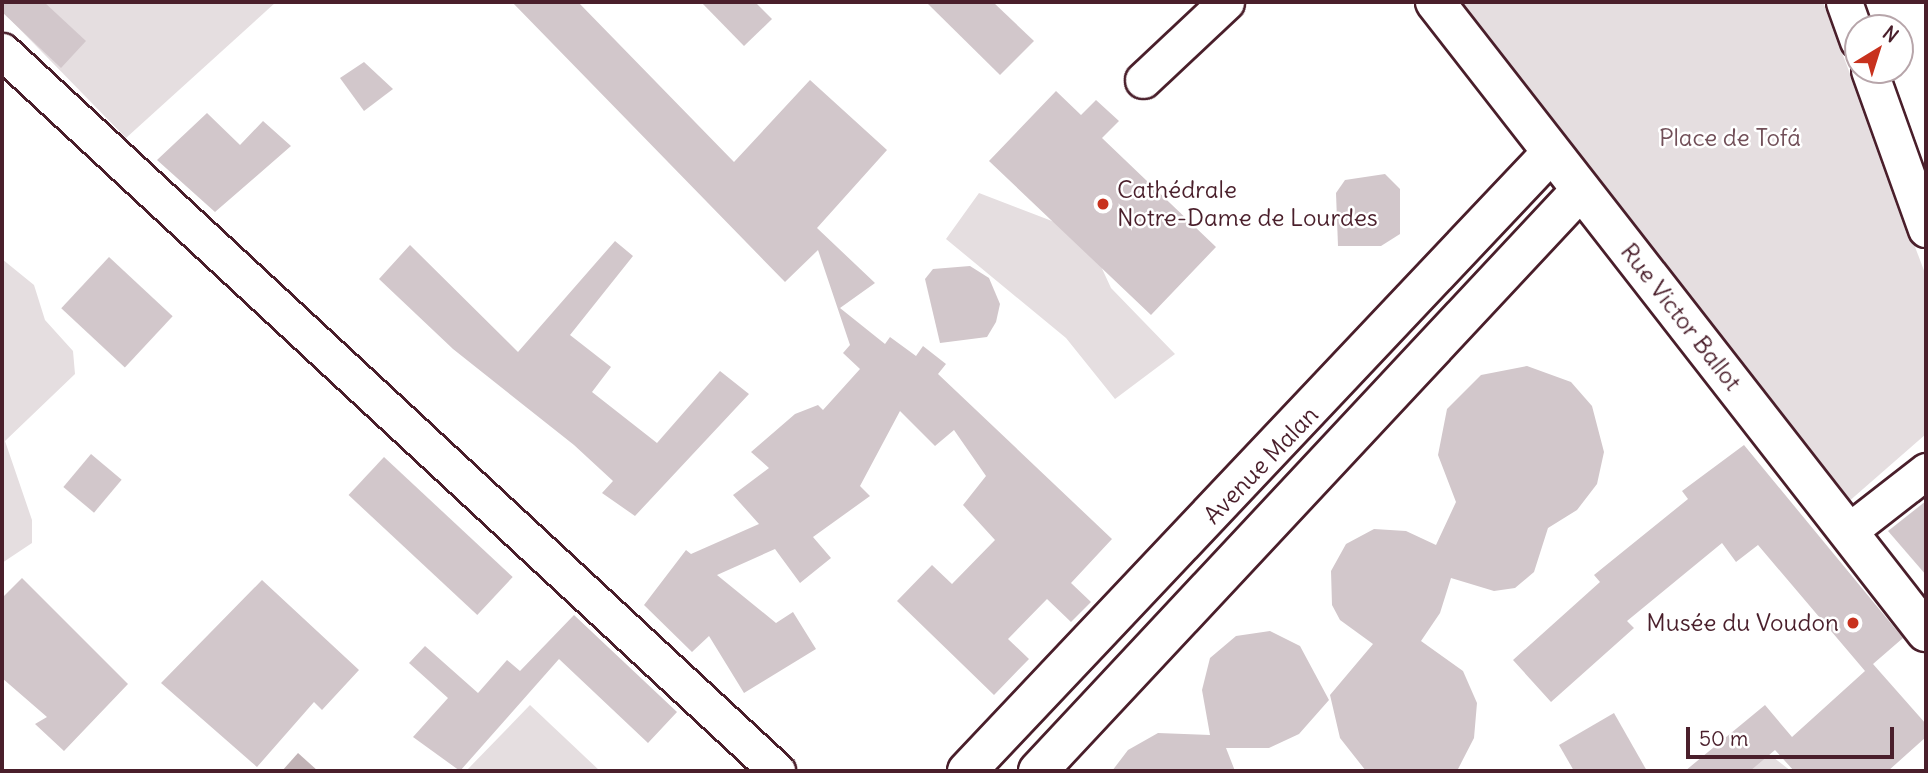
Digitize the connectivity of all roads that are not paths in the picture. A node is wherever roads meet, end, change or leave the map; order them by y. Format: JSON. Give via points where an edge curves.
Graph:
{"nodes":[{"id":1,"x":1226,"y":2,"type":"edge"},
{"id":2,"x":1435,"y":2,"type":"edge"},
{"id":3,"x":2,"y":51,"type":"edge"},
{"id":4,"x":1143,"y":80,"type":"dead end"},
{"id":5,"x":1873,"y":84,"type":"edge"},
{"id":6,"x":1550,"y":154,"type":"junction"},
{"id":7,"x":1581,"y":190,"type":"junction"},
{"id":8,"x":1926,"y":229,"type":"edge"},
{"id":9,"x":1926,"y":471,"type":"edge"},
{"id":10,"x":1849,"y":531,"type":"junction"},
{"id":11,"x":1173,"y":558,"type":"junction"},
{"id":12,"x":1206,"y":594,"type":"junction"},
{"id":13,"x":1926,"y":632,"type":"edge"},
{"id":14,"x":777,"y":771,"type":"edge"},
{"id":15,"x":967,"y":771,"type":"edge"},
{"id":16,"x":1038,"y":771,"type":"edge"}],
"edges":[{"from":1,"to":4,"type":"street"},
{"from":2,"to":6,"type":"main road","name":"Rue Victor Ballot"},
{"from":3,"to":14,"type":"street"},
{"from":5,"to":8,"type":"street"},
{"from":6,"to":7,"type":"main road","name":"Rue Victor Ballot"},
{"from":6,"to":11,"type":"main road","name":"Avenue Malan"},
{"from":7,"to":10,"type":"main road","name":"Rue Victor Ballot"},
{"from":7,"to":12,"type":"main road","name":"Avenue Malan"},
{"from":9,"to":10,"type":"street"},
{"from":10,"to":13,"type":"main road","name":"Rue Victor Ballot"},
{"from":11,"to":12,"type":"main road"},
{"from":11,"to":15,"type":"main road","name":"Avenue Malan"},
{"from":12,"to":16,"type":"main road","name":"Avenue Malan"}]}
